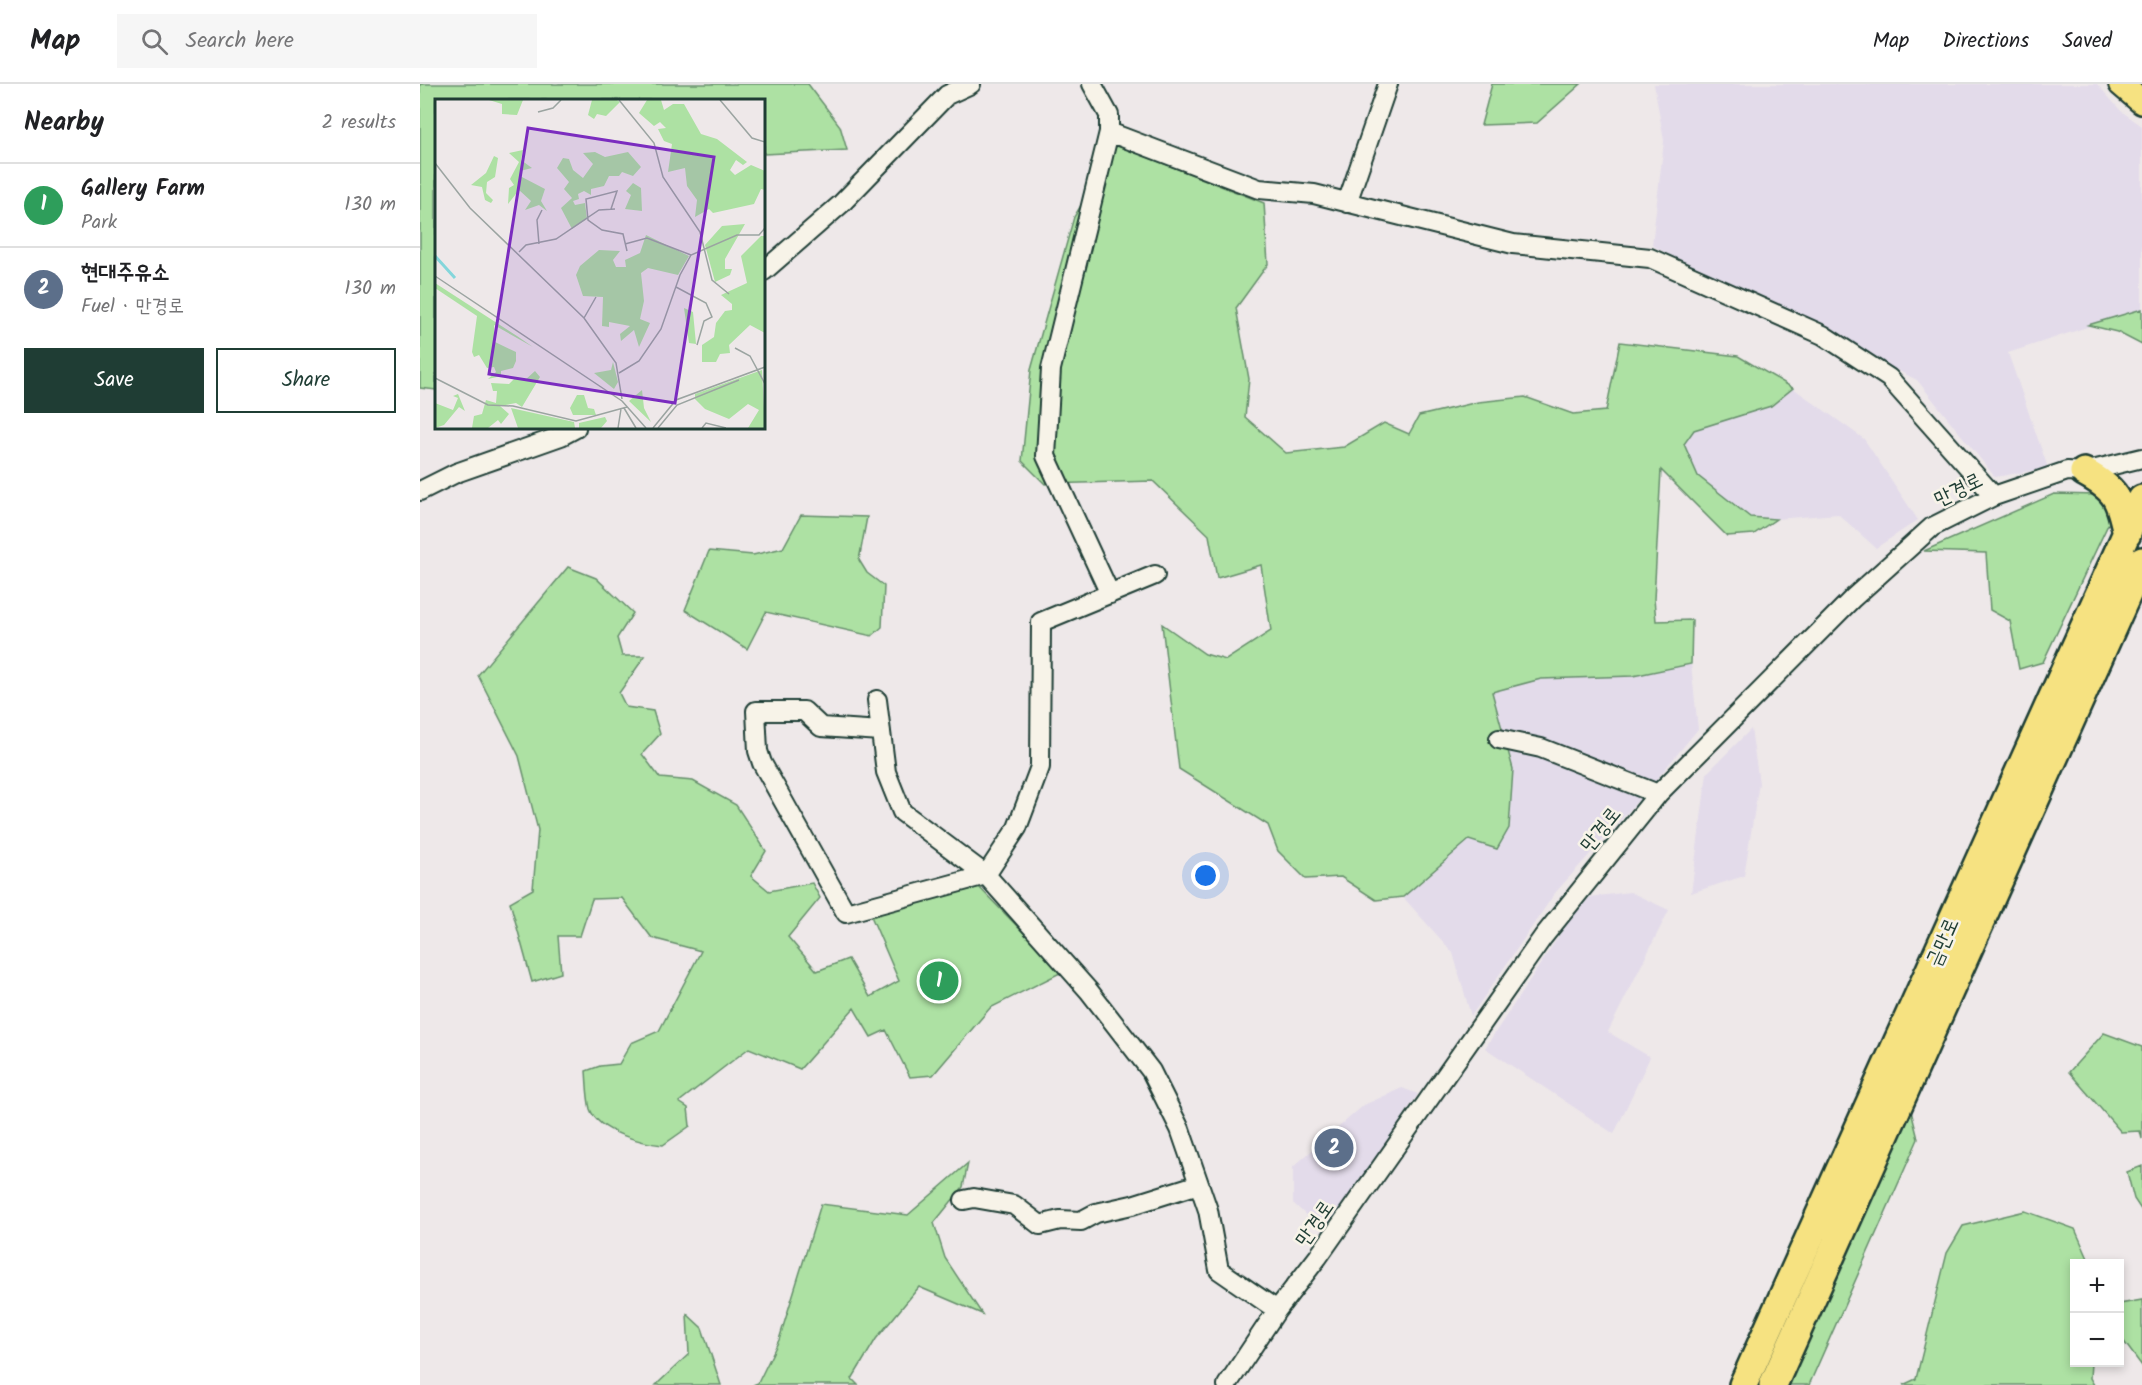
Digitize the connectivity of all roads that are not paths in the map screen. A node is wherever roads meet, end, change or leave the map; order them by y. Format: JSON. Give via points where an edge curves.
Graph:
{"nodes":[{"id":1,"x":971,"y":84,"type":"edge"},
{"id":2,"x":1092,"y":84,"type":"edge"},
{"id":3,"x":1388,"y":84,"type":"edge"},
{"id":4,"x":2121,"y":84,"type":"edge"},
{"id":5,"x":2142,"y":102,"type":"edge"},
{"id":6,"x":1109,"y":132,"type":"junction"},
{"id":7,"x":1347,"y":202,"type":"junction"},
{"id":8,"x":765,"y":270,"type":"edge"},
{"id":9,"x":574,"y":429,"type":"edge"},
{"id":10,"x":2142,"y":458,"type":"edge"},
{"id":11,"x":2084,"y":472,"type":"junction"},
{"id":12,"x":420,"y":491,"type":"edge"},
{"id":13,"x":1994,"y":496,"type":"junction"},
{"id":14,"x":2142,"y":499,"type":"edge"},
{"id":15,"x":2127,"y":534,"type":"junction"},
{"id":16,"x":2142,"y":561,"type":"edge"},
{"id":17,"x":1155,"y":575,"type":"dead end"},
{"id":18,"x":1110,"y":594,"type":"junction"},
{"id":19,"x":877,"y":700,"type":"dead end"},
{"id":20,"x":881,"y":731,"type":"junction"},
{"id":21,"x":1499,"y":740,"type":"dead end"},
{"id":22,"x":1658,"y":794,"type":"junction"},
{"id":23,"x":986,"y":875,"type":"junction"},
{"id":24,"x":1199,"y":1184,"type":"junction"},
{"id":25,"x":964,"y":1200,"type":"dead end"},
{"id":26,"x":1277,"y":1310,"type":"junction"},
{"id":27,"x":1227,"y":1385,"type":"edge"},
{"id":28,"x":1743,"y":1385,"type":"edge"},
{"id":29,"x":1773,"y":1385,"type":"edge"}],
"edges":[{"from":1,"to":8,"type":"street","via":[[947,95],[841,204]]},
{"from":2,"to":6,"type":"street","via":[[1109,115]]},
{"from":3,"to":7,"type":"street"},
{"from":4,"to":5,"type":"main road"},
{"from":6,"to":7,"type":"street","via":[[1259,189],[1314,194]]},
{"from":6,"to":18,"type":"street","via":[[1051,369],[1046,456]]},
{"from":7,"to":13,"type":"street","via":[[1514,244],[1650,258],[1823,335],[1889,378]]},
{"from":9,"to":12,"type":"street","via":[[456,473]]},
{"from":10,"to":11,"type":"street","name":"만경로"},
{"from":11,"to":13,"type":"street","name":"만경로","via":[[2067,471]]},
{"from":11,"to":15,"type":"highway","via":[[2115,493]]},
{"from":13,"to":22,"type":"street","name":"만경로","via":[[1932,527],[1854,598]]},
{"from":14,"to":15,"type":"highway","name":"금만로"},
{"from":15,"to":28,"type":"highway","name":"금만로"},
{"from":16,"to":29,"type":"highway","name":"금만로"},
{"from":17,"to":18,"type":"street"},
{"from":18,"to":23,"type":"street","via":[[1041,622],[1040,767],[1017,828]]},
{"from":19,"to":20,"type":"street"},
{"from":20,"to":23,"type":"street","via":[[886,772],[902,813]]},
{"from":20,"to":23,"type":"street","via":[[821,727],[804,711],[756,711],[762,763],[846,913]]},
{"from":21,"to":22,"type":"street","via":[[1541,748]]},
{"from":22,"to":26,"type":"street","name":"만경로","via":[[1543,937]]},
{"from":23,"to":24,"type":"street","via":[[1089,991],[1151,1071],[1180,1129]]},
{"from":24,"to":25,"type":"street","via":[[1096,1213],[1081,1221],[1060,1220],[1040,1225],[1014,1205]]},
{"from":24,"to":26,"type":"street","via":[[1219,1270]]},
{"from":26,"to":27,"type":"street","name":"만경로"}]}
